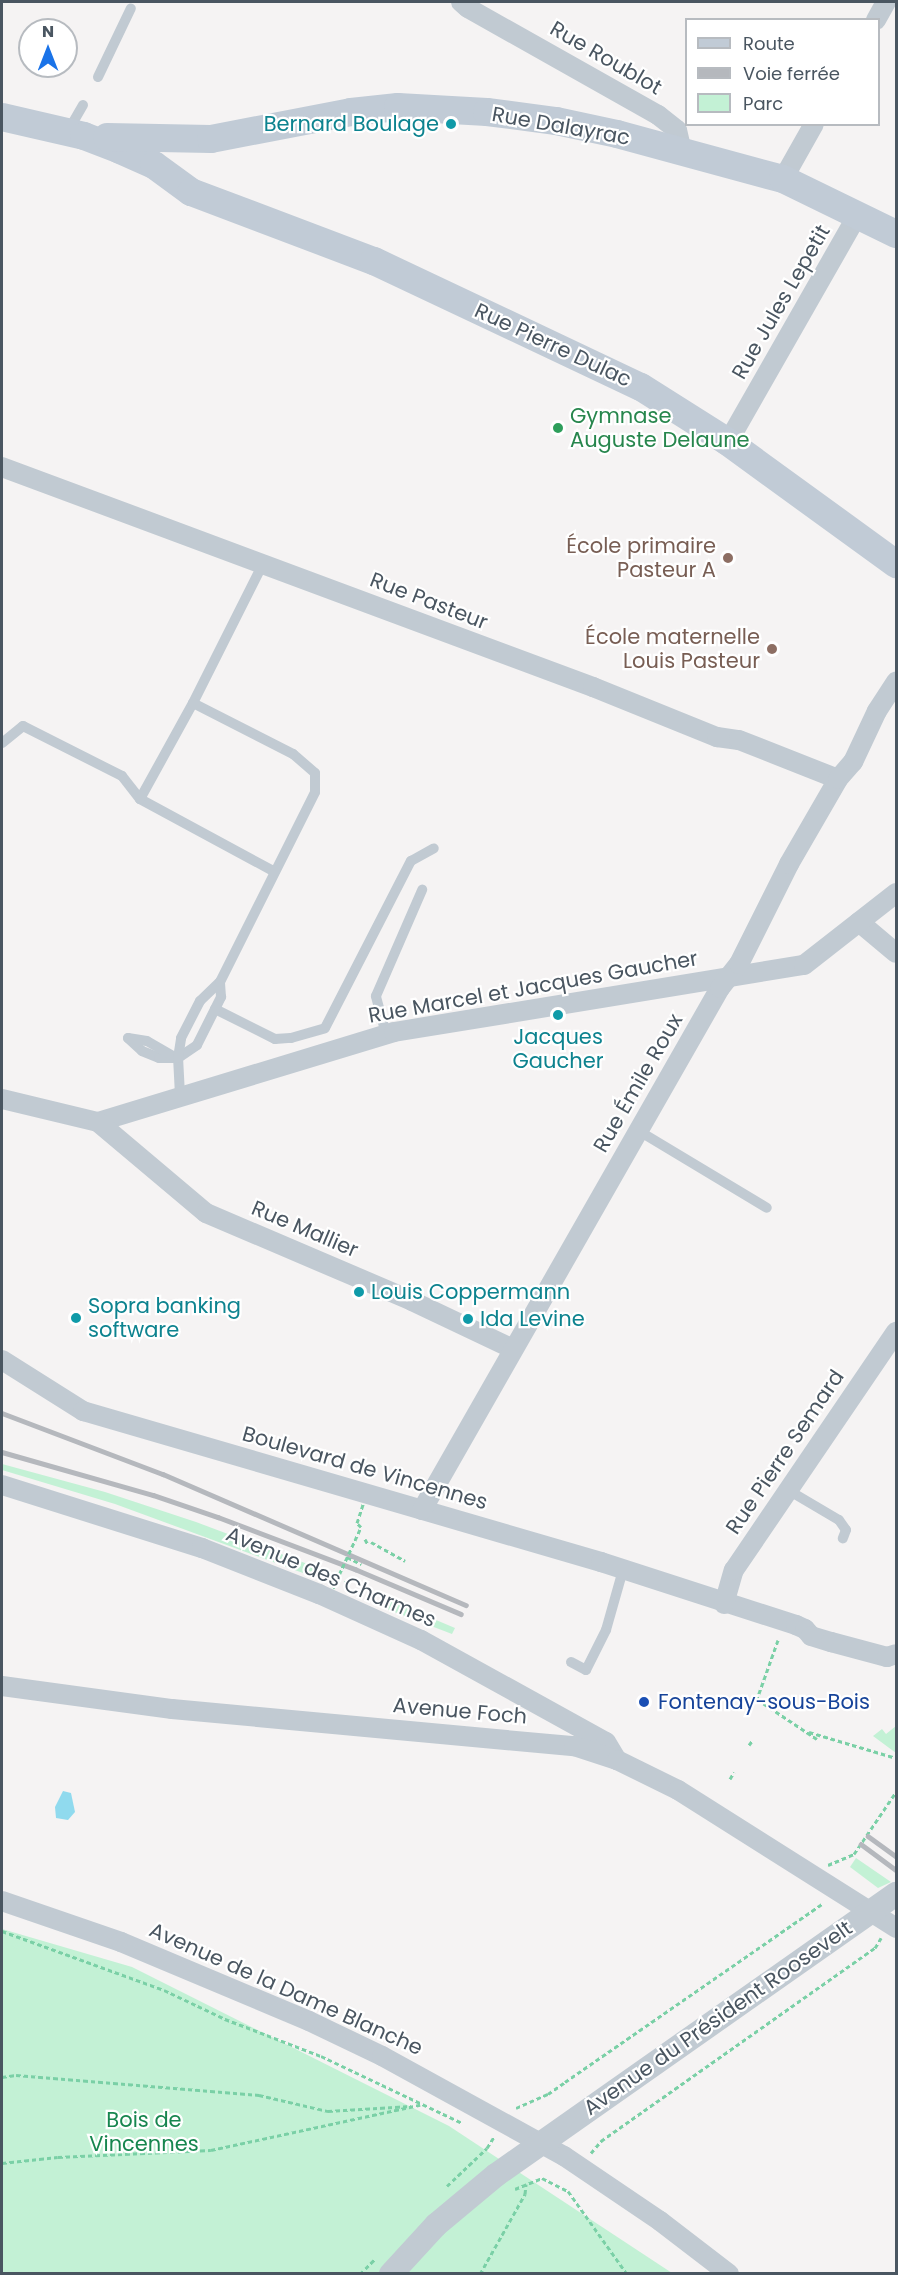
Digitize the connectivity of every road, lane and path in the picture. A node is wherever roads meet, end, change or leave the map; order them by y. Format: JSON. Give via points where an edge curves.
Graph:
{"nodes":[{"id":1,"x":461,"y":2,"type":"edge"},
{"id":2,"x":886,"y":2,"type":"edge"},
{"id":3,"x":131,"y":8,"type":"dead end"},
{"id":4,"x":877,"y":18,"type":"edge"},
{"id":5,"x":98,"y":77,"type":"dead end"},
{"id":6,"x":82,"y":105,"type":"dead end"},
{"id":7,"x":2,"y":117,"type":"edge"},
{"id":8,"x":813,"y":126,"type":"edge"},
{"id":9,"x":76,"y":134,"type":"junction"},
{"id":10,"x":211,"y":139,"type":"junction"},
{"id":11,"x":682,"y":151,"type":"junction"},
{"id":12,"x":783,"y":179,"type":"junction"},
{"id":13,"x":177,"y":184,"type":"junction"},
{"id":14,"x":857,"y":216,"type":"junction"},
{"id":15,"x":897,"y":234,"type":"edge"},
{"id":16,"x":728,"y":442,"type":"junction"},
{"id":17,"x":2,"y":467,"type":"edge"},
{"id":18,"x":897,"y":564,"type":"edge"},
{"id":19,"x":262,"y":566,"type":"junction"},
{"id":20,"x":897,"y":682,"type":"edge"},
{"id":21,"x":193,"y":703,"type":"junction"},
{"id":22,"x":2,"y":743,"type":"edge"},
{"id":23,"x":838,"y":779,"type":"junction"},
{"id":24,"x":140,"y":799,"type":"junction"},
{"id":25,"x":434,"y":848,"type":"dead end"},
{"id":26,"x":275,"y":872,"type":"junction"},
{"id":27,"x":422,"y":890,"type":"dead end"},
{"id":28,"x":897,"y":893,"type":"edge"},
{"id":29,"x":859,"y":922,"type":"junction"},
{"id":30,"x":897,"y":953,"type":"edge"},
{"id":31,"x":728,"y":979,"type":"junction"},
{"id":32,"x":220,"y":982,"type":"junction"},
{"id":33,"x":215,"y":1009,"type":"junction"},
{"id":34,"x":386,"y":1034,"type":"junction"},
{"id":35,"x":178,"y":1058,"type":"junction"},
{"id":36,"x":180,"y":1095,"type":"junction"},
{"id":37,"x":2,"y":1099,"type":"edge"},
{"id":38,"x":98,"y":1122,"type":"junction"},
{"id":39,"x":639,"y":1131,"type":"junction"},
{"id":40,"x":767,"y":1208,"type":"dead end"},
{"id":41,"x":897,"y":1332,"type":"edge"},
{"id":42,"x":513,"y":1349,"type":"junction"},
{"id":43,"x":2,"y":1360,"type":"edge"},
{"id":44,"x":2,"y":1485,"type":"edge"},
{"id":45,"x":789,"y":1490,"type":"junction"},
{"id":46,"x":364,"y":1502,"type":"dead end"},
{"id":47,"x":422,"y":1510,"type":"junction"},
{"id":48,"x":843,"y":1538,"type":"dead end"},
{"id":49,"x":365,"y":1539,"type":"dead end"},
{"id":50,"x":347,"y":1557,"type":"junction"},
{"id":51,"x":405,"y":1561,"type":"dead end"},
{"id":52,"x":361,"y":1564,"type":"dead end"},
{"id":53,"x":623,"y":1570,"type":"junction"},
{"id":54,"x":344,"y":1582,"type":"dead end"},
{"id":55,"x":350,"y":1583,"type":"dead end"},
{"id":56,"x":333,"y":1588,"type":"dead end"},
{"id":57,"x":724,"y":1604,"type":"junction"},
{"id":58,"x":785,"y":1622,"type":"junction"},
{"id":59,"x":896,"y":1654,"type":"edge"},
{"id":60,"x":571,"y":1662,"type":"dead end"},
{"id":61,"x":2,"y":1686,"type":"edge"},
{"id":62,"x":554,"y":1715,"type":"junction"},
{"id":63,"x":805,"y":1731,"type":"junction"},
{"id":64,"x":817,"y":1739,"type":"dead end"},
{"id":65,"x":752,"y":1741,"type":"dead end"},
{"id":66,"x":544,"y":1742,"type":"junction"},
{"id":67,"x":749,"y":1746,"type":"dead end"},
{"id":68,"x":897,"y":1758,"type":"edge"},
{"id":69,"x":617,"y":1760,"type":"junction"},
{"id":70,"x":734,"y":1772,"type":"dead end"},
{"id":71,"x":730,"y":1779,"type":"dead end"},
{"id":72,"x":897,"y":1792,"type":"edge"},
{"id":73,"x":824,"y":1871,"type":"dead end"},
{"id":74,"x":895,"y":1894,"type":"edge"},
{"id":75,"x":823,"y":1899,"type":"dead end"},
{"id":76,"x":2,"y":1901,"type":"edge"},
{"id":77,"x":886,"y":1921,"type":"edge"},
{"id":78,"x":2,"y":1931,"type":"edge"},
{"id":79,"x":2,"y":2077,"type":"edge"},
{"id":80,"x":422,"y":2105,"type":"junction"},
{"id":81,"x":463,"y":2123,"type":"dead end"},
{"id":82,"x":499,"y":2130,"type":"junction"},
{"id":83,"x":540,"y":2143,"type":"junction"},
{"id":84,"x":487,"y":2148,"type":"dead end"},
{"id":85,"x":2,"y":2163,"type":"edge"},
{"id":86,"x":580,"y":2166,"type":"junction"},
{"id":87,"x":391,"y":2274,"type":"edge"},
{"id":88,"x":480,"y":2274,"type":"edge"},
{"id":89,"x":627,"y":2274,"type":"edge"},
{"id":90,"x":729,"y":2274,"type":"edge"}],
"edges":[{"from":1,"to":11,"type":"street","name":"Rue Roublot","via":[[658,115],[676,130]]},
{"from":2,"to":4,"type":"street"},
{"from":3,"to":5,"type":"lane"},
{"from":6,"to":9,"type":"lane"},
{"from":7,"to":9,"type":"main road","name":"Rue Dalayrac"},
{"from":8,"to":12,"type":"street"},
{"from":9,"to":10,"type":"main road","name":"Rue Dalayrac"},
{"from":9,"to":13,"type":"main road","name":"Rue Dalayrac","via":[[154,165]]},
{"from":10,"to":11,"type":"main road","name":"Rue Dalayrac","via":[[398,107],[556,121]]},
{"from":10,"to":13,"type":"main road","name":"Rue Dalayrac","via":[[177,161]]},
{"from":11,"to":12,"type":"main road","name":"Rue Dalayrac"},
{"from":12,"to":14,"type":"main road","name":"Rue Dalayrac"},
{"from":13,"to":16,"type":"main road","name":"Rue Pierre Dulac","via":[[374,261],[462,301],[641,387]]},
{"from":14,"to":15,"type":"main road","name":"Rue Dalayrac"},
{"from":14,"to":16,"type":"street","name":"Rue Jules Lepetit"},
{"from":16,"to":18,"type":"main road","name":"Rue Pierre Dulac"},
{"from":17,"to":19,"type":"street","name":"Rue Pasteur"},
{"from":19,"to":21,"type":"lane"},
{"from":19,"to":23,"type":"street","name":"Rue Pasteur"},
{"from":20,"to":23,"type":"street","name":"Rue Émile Roux","via":[[858,753]]},
{"from":21,"to":24,"type":"lane"},
{"from":21,"to":26,"type":"lane","via":[[293,754],[315,773],[315,792]]},
{"from":22,"to":24,"type":"lane","via":[[23,726],[122,776]]},
{"from":23,"to":31,"type":"street","name":"Rue Émile Roux"},
{"from":24,"to":26,"type":"lane"},
{"from":25,"to":33,"type":"lane","via":[[411,861],[325,1028],[275,1039]]},
{"from":26,"to":32,"type":"lane"},
{"from":27,"to":34,"type":"lane","via":[[376,996]]},
{"from":28,"to":29,"type":"street","name":"Rue Marcel et Jacques Gaucher"},
{"from":29,"to":30,"type":"street"},
{"from":29,"to":31,"type":"street","name":"Rue Marcel et Jacques Gaucher","via":[[804,965]]},
{"from":31,"to":34,"type":"street","name":"Rue Marcel et Jacques Gaucher"},
{"from":31,"to":39,"type":"street","name":"Rue Émile Roux"},
{"from":32,"to":33,"type":"lane","via":[[221,997]]},
{"from":32,"to":35,"type":"lane","via":[[200,1001],[181,1038]]},
{"from":33,"to":35,"type":"lane","via":[[197,1045]]},
{"from":34,"to":36,"type":"street","name":"Rue Marcel et Jacques Gaucher"},
{"from":35,"to":36,"type":"lane"},
{"from":36,"to":38,"type":"street","name":"Rue Marcel et Jacques Gaucher"},
{"from":37,"to":38,"type":"street"},
{"from":38,"to":42,"type":"street","name":"Rue Mallier","via":[[206,1213]]},
{"from":39,"to":40,"type":"lane"},
{"from":39,"to":42,"type":"street","name":"Rue Émile Roux"},
{"from":41,"to":45,"type":"street","name":"Rue Pierre Semard"},
{"from":42,"to":47,"type":"street","name":"Rue Émile Roux"},
{"from":43,"to":47,"type":"street","name":"Boulevard de Vincennes","via":[[83,1411]]},
{"from":44,"to":62,"type":"street","name":"Avenue des Charmes","via":[[202,1548],[319,1594],[421,1640]]},
{"from":45,"to":48,"type":"lane","via":[[839,1520],[846,1530]]},
{"from":45,"to":57,"type":"street","name":"Rue Pierre Semard","via":[[734,1570]]},
{"from":46,"to":50,"type":"path","bridge":true,"via":[[357,1522],[361,1527]]},
{"from":47,"to":53,"type":"street","name":"Boulevard de Vincennes"},
{"from":49,"to":51,"type":"path"},
{"from":50,"to":52,"type":"path"},
{"from":50,"to":56,"type":"path","bridge":true},
{"from":53,"to":57,"type":"street","name":"Boulevard de Vincennes"},
{"from":53,"to":60,"type":"lane","via":[[606,1630],[586,1670]]},
{"from":54,"to":55,"type":"path"},
{"from":57,"to":58,"type":"street","name":"Boulevard de Vincennes"},
{"from":58,"to":59,"type":"street","name":"Boulevard de Vincennes","via":[[831,1642],[887,1657]]},
{"from":58,"to":63,"type":"path","via":[[757,1699]]},
{"from":61,"to":66,"type":"street","name":"Avenue Foch","via":[[183,1710]]},
{"from":62,"to":66,"type":"street","via":[[553,1729]]},
{"from":62,"to":69,"type":"street","name":"Avenue des Charmes","via":[[606,1742]]},
{"from":63,"to":64,"type":"path"},
{"from":63,"to":68,"type":"path"},
{"from":65,"to":67,"type":"path"},
{"from":66,"to":69,"type":"street","name":"Avenue Foch","via":[[574,1746]]},
{"from":69,"to":77,"type":"street","name":"Avenue Foch","via":[[678,1790]]},
{"from":70,"to":71,"type":"path"},
{"from":72,"to":73,"type":"path","via":[[854,1854],[829,1863]]},
{"from":74,"to":77,"type":"street","name":"Avenue du Président Roosevelt"},
{"from":75,"to":82,"type":"path","via":[[823,1903],[548,2094],[520,2104]]},
{"from":76,"to":82,"type":"street","name":"Avenue de la Dame Blanche","via":[[121,1942],[300,2017],[436,2084]]},
{"from":77,"to":83,"type":"street","name":"Avenue du Président Roosevelt"},
{"from":77,"to":86,"type":"path","via":[[875,1948],[601,2141]]},
{"from":78,"to":80,"type":"path","via":[[164,1990],[225,2019],[321,2056]]},
{"from":79,"to":80,"type":"path","via":[[259,2095],[328,2110]]},
{"from":80,"to":81,"type":"path"},
{"from":80,"to":85,"type":"path","via":[[211,2150]]},
{"from":82,"to":83,"type":"street","name":"Avenue de la Dame Blanche"},
{"from":82,"to":84,"type":"path"},
{"from":83,"to":86,"type":"street","name":"Avenue de la Dame Blanche"},
{"from":83,"to":87,"type":"street","name":"Avenue du Président Roosevelt","via":[[461,2202]]},
{"from":86,"to":90,"type":"street","name":"Avenue de la Dame Blanche"},
{"from":88,"to":89,"type":"path","via":[[525,2194],[526,2184],[542,2178],[568,2190]]}]}
